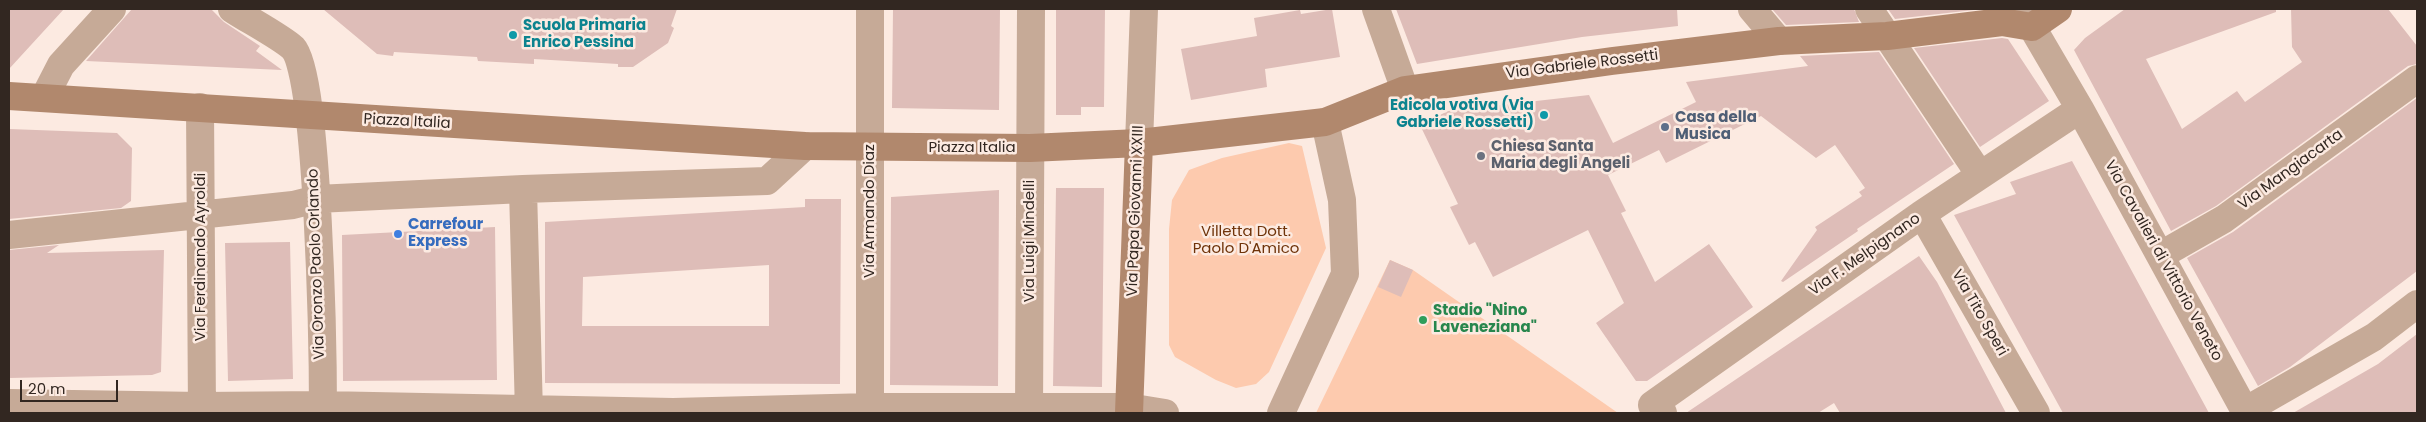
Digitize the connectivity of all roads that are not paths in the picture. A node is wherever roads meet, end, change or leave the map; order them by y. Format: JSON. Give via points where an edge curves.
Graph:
{"nodes":[{"id":1,"x":112,"y":9,"type":"edge"},
{"id":2,"x":232,"y":9,"type":"edge"},
{"id":3,"x":870,"y":9,"type":"edge"},
{"id":4,"x":1031,"y":9,"type":"edge"},
{"id":5,"x":1144,"y":9,"type":"edge"},
{"id":6,"x":1376,"y":9,"type":"edge"},
{"id":7,"x":1752,"y":9,"type":"edge"},
{"id":8,"x":1869,"y":9,"type":"edge"},
{"id":9,"x":2058,"y":9,"type":"edge"},
{"id":10,"x":2025,"y":18,"type":"edge"},
{"id":11,"x":1887,"y":36,"type":"junction"},
{"id":12,"x":1779,"y":41,"type":"junction"},
{"id":13,"x":2417,"y":79,"type":"edge"},
{"id":14,"x":1405,"y":90,"type":"junction"},
{"id":15,"x":9,"y":96,"type":"edge"},
{"id":16,"x":44,"y":98,"type":"junction"},
{"id":17,"x":200,"y":107,"type":"junction"},
{"id":18,"x":2080,"y":109,"type":"junction"},
{"id":19,"x":308,"y":114,"type":"junction"},
{"id":20,"x":1325,"y":122,"type":"junction"},
{"id":21,"x":1139,"y":143,"type":"junction"},
{"id":22,"x":805,"y":146,"type":"junction"},
{"id":23,"x":869,"y":148,"type":"junction"},
{"id":24,"x":1030,"y":148,"type":"junction"},
{"id":25,"x":1980,"y":175,"type":"junction"},
{"id":26,"x":523,"y":188,"type":"junction"},
{"id":27,"x":317,"y":199,"type":"junction"},
{"id":28,"x":197,"y":214,"type":"junction"},
{"id":29,"x":1922,"y":214,"type":"junction"},
{"id":30,"x":9,"y":234,"type":"edge"},
{"id":31,"x":2161,"y":255,"type":"junction"},
{"id":32,"x":2417,"y":304,"type":"edge"},
{"id":33,"x":9,"y":402,"type":"edge"},
{"id":34,"x":323,"y":409,"type":"edge"},
{"id":35,"x":1658,"y":409,"type":"edge"},
{"id":36,"x":202,"y":410,"type":"edge"},
{"id":37,"x":870,"y":410,"type":"edge"},
{"id":38,"x":1128,"y":410,"type":"edge"},
{"id":39,"x":530,"y":411,"type":"edge"},
{"id":40,"x":1029,"y":411,"type":"edge"},
{"id":41,"x":673,"y":412,"type":"edge"},
{"id":42,"x":2246,"y":412,"type":"edge"},
{"id":43,"x":1165,"y":413,"type":"edge"},
{"id":44,"x":1281,"y":413,"type":"edge"},
{"id":45,"x":2036,"y":413,"type":"edge"}],
"edges":[{"from":1,"to":16,"type":"street","via":[[61,66]]},
{"from":2,"to":19,"type":"street","name":"Via Oronzo Paolo Orlando","via":[[294,49],[305,81]]},
{"from":3,"to":23,"type":"street","name":"Via Armando Diaz"},
{"from":4,"to":24,"type":"street","name":"Via Luigi Mindelli"},
{"from":5,"to":21,"type":"street","name":"Via Papa Giovanni XXIII"},
{"from":6,"to":14,"type":"street"},
{"from":7,"to":12,"type":"street"},
{"from":8,"to":11,"type":"street"},
{"from":9,"to":10,"type":"street"},
{"from":10,"to":11,"type":"street","name":"Via Gabriele Rossetti"},
{"from":10,"to":18,"type":"street","name":"Via Cavalieri di Vittorio Veneto"},
{"from":11,"to":12,"type":"street","name":"Via Gabriele Rossetti"},
{"from":11,"to":25,"type":"street"},
{"from":12,"to":14,"type":"street","name":"Via Gabriele Rossetti"},
{"from":13,"to":31,"type":"street","name":"Via Mangiacarta","via":[[2224,219]]},
{"from":14,"to":20,"type":"street","name":"Via Gabriele Rossetti"},
{"from":15,"to":16,"type":"street","name":"Piazza Italia"},
{"from":16,"to":17,"type":"street","name":"Piazza Italia"},
{"from":17,"to":19,"type":"street","name":"Piazza Italia"},
{"from":17,"to":28,"type":"street","name":"Via Ferdinando Ayroldi"},
{"from":18,"to":25,"type":"street","name":"Via F. Melpignano"},
{"from":18,"to":31,"type":"street","name":"Via Cavalieri di Vittorio Veneto"},
{"from":19,"to":22,"type":"street","name":"Piazza Italia"},
{"from":19,"to":27,"type":"street","name":"Via Oronzo Paolo Orlando"},
{"from":20,"to":21,"type":"street","name":"Via Gabriele Rossetti"},
{"from":20,"to":44,"type":"street","via":[[1342,200],[1345,274]]},
{"from":21,"to":24,"type":"street","name":"Piazza Italia"},
{"from":21,"to":38,"type":"street","name":"Via Papa Giovanni XXIII"},
{"from":22,"to":23,"type":"street","name":"Piazza Italia"},
{"from":22,"to":26,"type":"street","via":[[767,181]]},
{"from":23,"to":24,"type":"street","name":"Piazza Italia"},
{"from":23,"to":37,"type":"street","name":"Via Armando Diaz"},
{"from":24,"to":40,"type":"street","name":"Via Luigi Mindelli"},
{"from":25,"to":29,"type":"street","name":"Via F. Melpignano"},
{"from":26,"to":27,"type":"street"},
{"from":26,"to":39,"type":"street"},
{"from":27,"to":28,"type":"street","via":[[293,205]]},
{"from":27,"to":34,"type":"street","name":"Via Oronzo Paolo Orlando"},
{"from":28,"to":30,"type":"street"},
{"from":28,"to":36,"type":"street","name":"Via Ferdinando Ayroldi"},
{"from":29,"to":35,"type":"street","name":"Via F. Melpignano"},
{"from":29,"to":45,"type":"street","name":"Via Tito Speri"},
{"from":31,"to":42,"type":"street","name":"Via Cavalieri di Vittorio Veneto"},
{"from":32,"to":42,"type":"street","via":[[2374,337]]},
{"from":33,"to":36,"type":"street"},
{"from":34,"to":36,"type":"street"},
{"from":34,"to":39,"type":"street"},
{"from":37,"to":40,"type":"street"},
{"from":37,"to":41,"type":"street"},
{"from":38,"to":40,"type":"street"},
{"from":38,"to":43,"type":"street"},
{"from":39,"to":41,"type":"street"}]}
